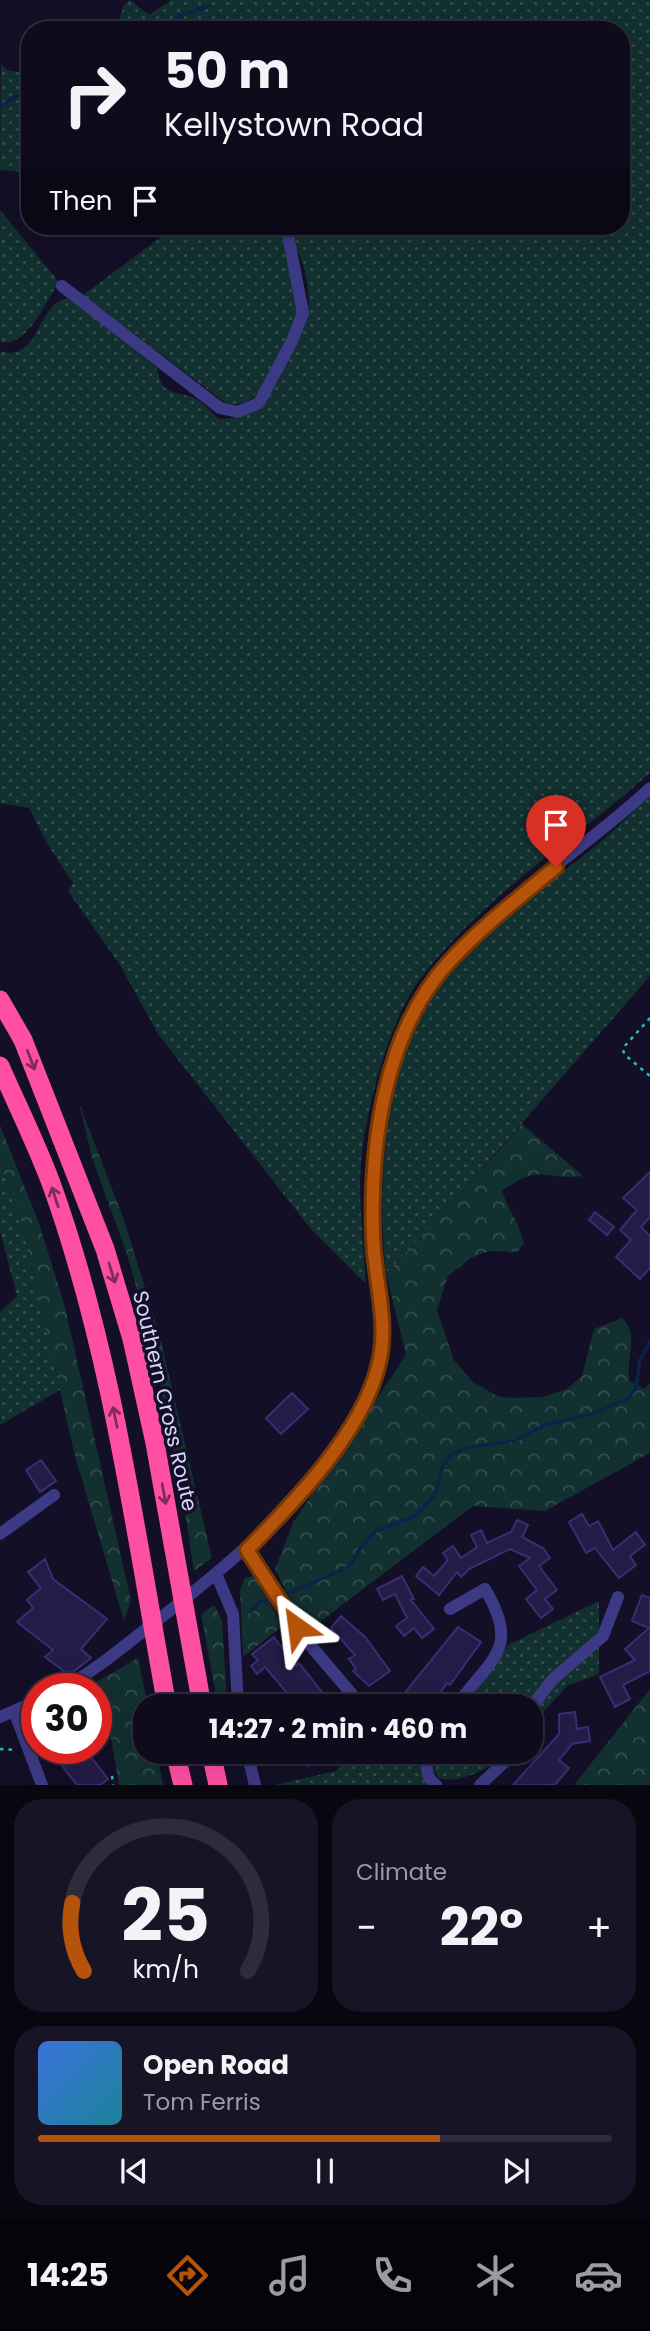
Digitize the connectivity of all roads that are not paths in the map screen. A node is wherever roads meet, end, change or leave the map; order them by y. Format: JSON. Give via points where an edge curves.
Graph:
{"nodes":[{"id":1,"x":289,"y":240,"type":"dead end"},
{"id":2,"x":62,"y":286,"type":"dead end"},
{"id":3,"x":650,"y":788,"type":"edge"},
{"id":4,"x":0,"y":1000,"type":"edge"},
{"id":5,"x":0,"y":1066,"type":"edge"},
{"id":6,"x":54,"y":1495,"type":"dead end"},
{"id":7,"x":0,"y":1534,"type":"edge"},
{"id":8,"x":247,"y":1550,"type":"junction"},
{"id":9,"x":216,"y":1576,"type":"junction"},
{"id":10,"x":618,"y":1597,"type":"dead end"},
{"id":11,"x":450,"y":1609,"type":"dead end"},
{"id":12,"x":87,"y":1673,"type":"edge"},
{"id":13,"x":165,"y":1694,"type":"edge"},
{"id":14,"x":199,"y":1694,"type":"edge"},
{"id":15,"x":237,"y":1694,"type":"edge"},
{"id":16,"x":352,"y":1694,"type":"edge"},
{"id":17,"x":465,"y":1694,"type":"edge"},
{"id":18,"x":541,"y":1694,"type":"edge"},
{"id":19,"x":21,"y":1708,"type":"edge"},
{"id":20,"x":14,"y":1711,"type":"junction"},
{"id":21,"x":0,"y":1717,"type":"edge"},
{"id":22,"x":178,"y":1764,"type":"edge"},
{"id":23,"x":214,"y":1764,"type":"edge"},
{"id":24,"x":250,"y":1764,"type":"edge"},
{"id":25,"x":426,"y":1764,"type":"edge"},
{"id":26,"x":502,"y":1764,"type":"edge"},
{"id":27,"x":42,"y":1785,"type":"edge"},
{"id":28,"x":183,"y":1785,"type":"edge"},
{"id":29,"x":218,"y":1785,"type":"edge"},
{"id":30,"x":255,"y":1785,"type":"edge"},
{"id":31,"x":436,"y":1785,"type":"edge"},
{"id":32,"x":480,"y":1785,"type":"edge"}],
"edges":[{"from":1,"to":2,"type":"street","via":[[303,313],[273,382],[259,403],[238,412],[220,408]]},
{"from":3,"to":8,"type":"street","via":[[475,937],[434,981],[414,1014],[395,1062],[377,1132],[373,1235],[382,1348],[376,1374],[358,1415],[322,1466]]},
{"from":4,"to":14,"type":"highway","name":"Southern Cross Route","one_way":true,"via":[[23,1040],[105,1249],[132,1339]]},
{"from":13,"to":5,"type":"highway","one_way":true,"via":[[115,1416],[75,1260],[50,1182]]},
{"from":6,"to":7,"type":"street"},
{"from":8,"to":9,"type":"street"},
{"from":8,"to":16,"type":"street","via":[[304,1638]]},
{"from":9,"to":12,"type":"street"},
{"from":9,"to":15,"type":"street","via":[[233,1614]]},
{"from":10,"to":18,"type":"street","via":[[603,1636]]},
{"from":11,"to":17,"type":"street","via":[[485,1589],[504,1632],[502,1647]]},
{"from":19,"to":20,"type":"street"},
{"from":20,"to":21,"type":"street"},
{"from":20,"to":27,"type":"street"},
{"from":22,"to":28,"type":"highway"},
{"from":23,"to":29,"type":"highway"},
{"from":24,"to":30,"type":"street"},
{"from":25,"to":31,"type":"street"},
{"from":26,"to":32,"type":"street"}]}
